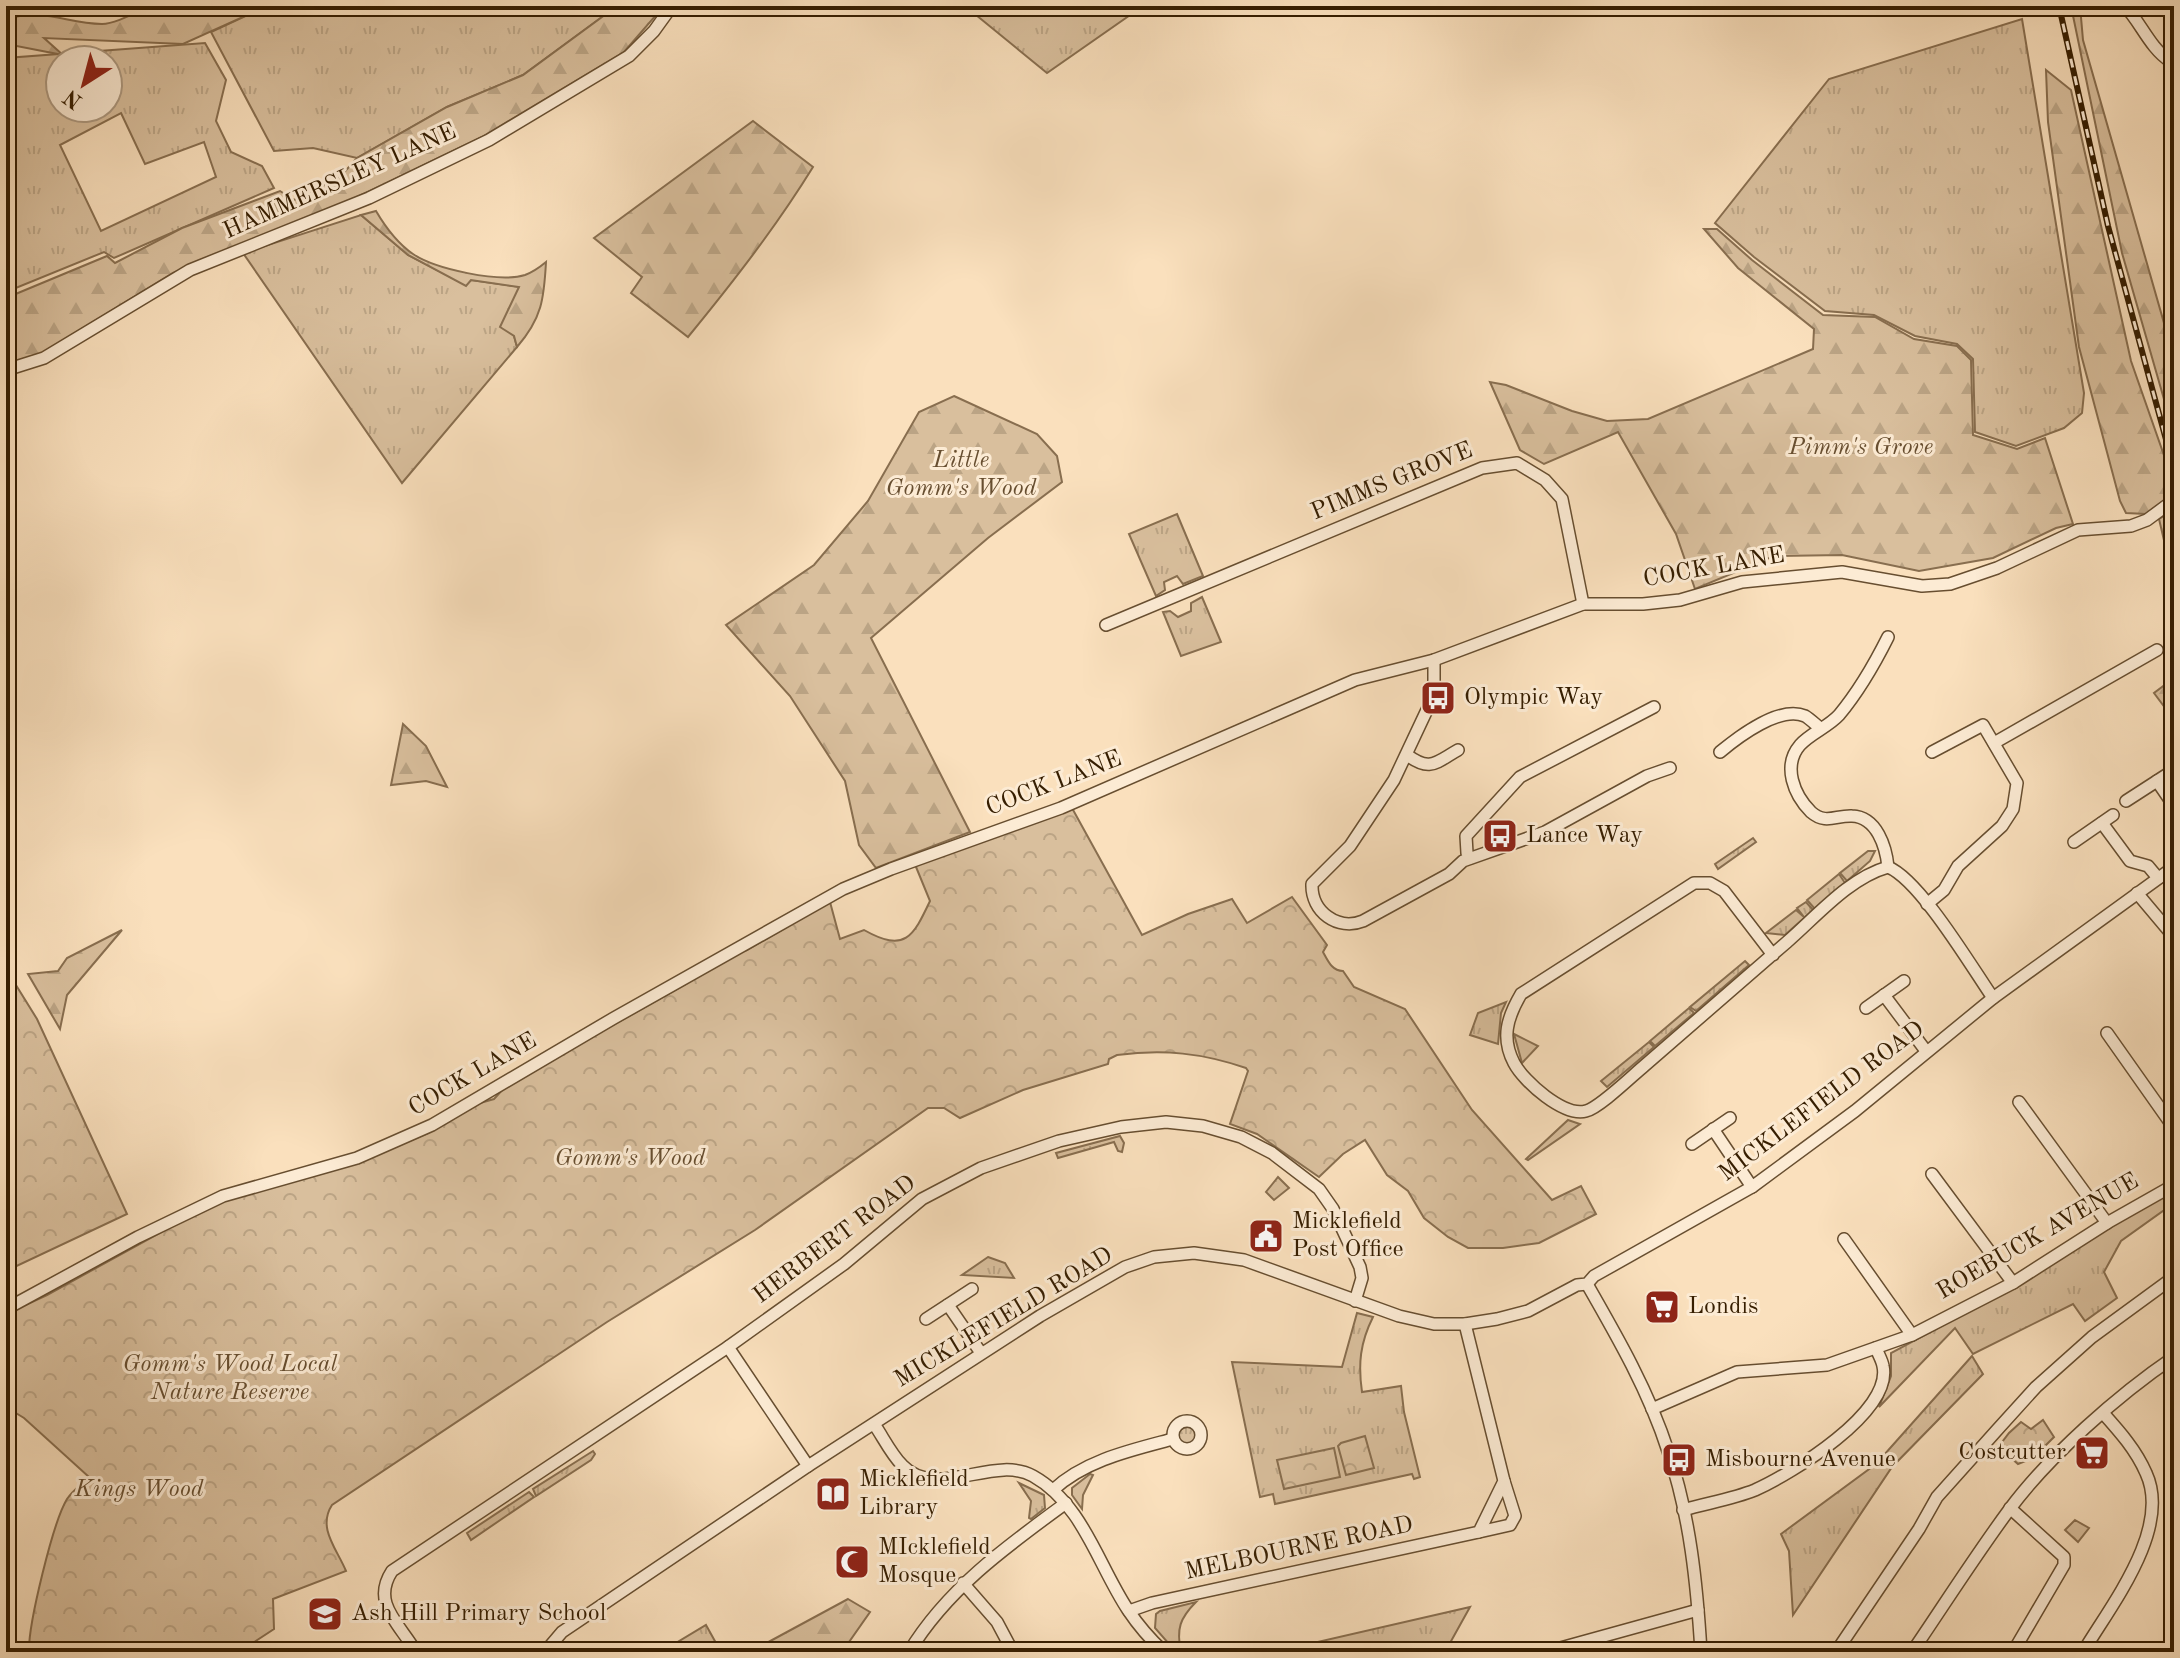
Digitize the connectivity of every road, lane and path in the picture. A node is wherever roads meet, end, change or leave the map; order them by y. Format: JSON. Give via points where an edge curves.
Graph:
{"nodes":[{"id":1,"x":672,"y":6,"type":"edge"},
{"id":2,"x":2125,"y":6,"type":"edge"},
{"id":3,"x":2174,"y":33,"type":"edge"},
{"id":4,"x":2170,"y":61,"type":"junction"},
{"id":5,"x":2174,"y":80,"type":"edge"},
{"id":6,"x":6,"y":370,"type":"edge"},
{"id":7,"x":2174,"y":500,"type":"edge"},
{"id":8,"x":1583,"y":604,"type":"junction"},
{"id":9,"x":1106,"y":625,"type":"dead end"},
{"id":10,"x":1888,"y":637,"type":"dead end"},
{"id":11,"x":2157,"y":650,"type":"dead end"},
{"id":12,"x":1434,"y":660,"type":"junction"},
{"id":13,"x":1654,"y":707,"type":"dead end"},
{"id":14,"x":1820,"y":728,"type":"junction"},
{"id":15,"x":1994,"y":743,"type":"junction"},
{"id":16,"x":1458,"y":750,"type":"dead end"},
{"id":17,"x":1720,"y":752,"type":"dead end"},
{"id":18,"x":1932,"y":752,"type":"dead end"},
{"id":19,"x":1407,"y":755,"type":"junction"},
{"id":20,"x":1670,"y":768,"type":"dead end"},
{"id":21,"x":2174,"y":770,"type":"edge"},
{"id":22,"x":2157,"y":781,"type":"junction"},
{"id":23,"x":2126,"y":801,"type":"dead end"},
{"id":24,"x":2174,"y":806,"type":"edge"},
{"id":25,"x":2113,"y":815,"type":"dead end"},
{"id":26,"x":2102,"y":823,"type":"junction"},
{"id":27,"x":2074,"y":842,"type":"dead end"},
{"id":28,"x":1470,"y":858,"type":"junction"},
{"id":29,"x":1888,"y":867,"type":"junction"},
{"id":30,"x":2174,"y":867,"type":"edge"},
{"id":31,"x":2158,"y":878,"type":"junction"},
{"id":32,"x":2137,"y":893,"type":"junction"},
{"id":33,"x":1927,"y":904,"type":"junction"},
{"id":34,"x":2174,"y":937,"type":"edge"},
{"id":35,"x":1773,"y":955,"type":"junction"},
{"id":36,"x":1904,"y":981,"type":"dead end"},
{"id":37,"x":1884,"y":995,"type":"junction"},
{"id":38,"x":1993,"y":998,"type":"junction"},
{"id":39,"x":1866,"y":1008,"type":"dead end"},
{"id":40,"x":2107,"y":1033,"type":"dead end"},
{"id":41,"x":1926,"y":1051,"type":"junction"},
{"id":42,"x":2019,"y":1102,"type":"dead end"},
{"id":43,"x":1730,"y":1118,"type":"dead end"},
{"id":44,"x":2174,"y":1128,"type":"edge"},
{"id":45,"x":1713,"y":1129,"type":"junction"},
{"id":46,"x":1692,"y":1144,"type":"dead end"},
{"id":47,"x":1932,"y":1174,"type":"dead end"},
{"id":48,"x":2174,"y":1185,"type":"edge"},
{"id":49,"x":1752,"y":1187,"type":"junction"},
{"id":50,"x":2107,"y":1223,"type":"junction"},
{"id":51,"x":1844,"y":1239,"type":"dead end"},
{"id":52,"x":2174,"y":1277,"type":"edge"},
{"id":53,"x":2013,"y":1283,"type":"junction"},
{"id":54,"x":1587,"y":1284,"type":"junction"},
{"id":55,"x":972,"y":1289,"type":"dead end"},
{"id":56,"x":1355,"y":1301,"type":"junction"},
{"id":57,"x":948,"y":1305,"type":"junction"},
{"id":58,"x":6,"y":1309,"type":"edge"},
{"id":59,"x":926,"y":1319,"type":"dead end"},
{"id":60,"x":1465,"y":1324,"type":"junction"},
{"id":61,"x":1912,"y":1335,"type":"junction"},
{"id":62,"x":728,"y":1347,"type":"junction"},
{"id":63,"x":1876,"y":1348,"type":"junction"},
{"id":64,"x":981,"y":1353,"type":"junction"},
{"id":65,"x":2174,"y":1357,"type":"edge"},
{"id":66,"x":1652,"y":1409,"type":"junction"},
{"id":67,"x":2103,"y":1413,"type":"junction"},
{"id":68,"x":874,"y":1424,"type":"junction"},
{"id":69,"x":1173,"y":1439,"type":"dead end"},
{"id":70,"x":808,"y":1466,"type":"junction"},
{"id":71,"x":1504,"y":1481,"type":"junction"},
{"id":72,"x":1053,"y":1490,"type":"junction"},
{"id":73,"x":1066,"y":1503,"type":"junction"},
{"id":74,"x":2010,"y":1508,"type":"junction"},
{"id":75,"x":1683,"y":1510,"type":"junction"},
{"id":76,"x":1479,"y":1532,"type":"junction"},
{"id":77,"x":963,"y":1583,"type":"junction"},
{"id":78,"x":1698,"y":1610,"type":"junction"},
{"id":79,"x":1129,"y":1611,"type":"junction"},
{"id":80,"x":416,"y":1652,"type":"edge"},
{"id":81,"x":545,"y":1652,"type":"edge"},
{"id":82,"x":909,"y":1652,"type":"edge"},
{"id":83,"x":1013,"y":1652,"type":"edge"},
{"id":84,"x":1164,"y":1652,"type":"edge"},
{"id":85,"x":1546,"y":1652,"type":"edge"},
{"id":86,"x":1701,"y":1652,"type":"edge"},
{"id":87,"x":1836,"y":1652,"type":"edge"},
{"id":88,"x":1912,"y":1652,"type":"edge"},
{"id":89,"x":2013,"y":1652,"type":"edge"},
{"id":90,"x":2083,"y":1652,"type":"edge"}],
"edges":[{"from":1,"to":6,"type":"street","name":"HAMMERSLEY LANE","via":[[629,56],[489,140],[369,198],[190,270],[44,358]]},
{"from":2,"to":4,"type":"street","via":[[2158,54]]},
{"from":3,"to":4,"type":"street"},
{"from":4,"to":5,"type":"street"},
{"from":7,"to":8,"type":"street","name":"COCK LANE","via":[[2131,526],[2078,530],[1950,584],[1922,586],[1842,572],[1742,582],[1667,601]]},
{"from":8,"to":9,"type":"street","name":"PIMMS GROVE","via":[[1562,499],[1545,480],[1517,463],[1482,468]]},
{"from":8,"to":12,"type":"street","name":"COCK LANE"},
{"from":10,"to":14,"type":"street","via":[[1857,691],[1834,720]]},
{"from":11,"to":15,"type":"street"},
{"from":12,"to":19,"type":"street","via":[[1434,695]]},
{"from":12,"to":58,"type":"street","name":"COCK LANE","via":[[1355,680],[1061,808],[843,889],[432,1125],[357,1158],[223,1196]]},
{"from":13,"to":28,"type":"street","via":[[1520,777],[1466,836]]},
{"from":14,"to":17,"type":"street","via":[[1802,715],[1780,717]]},
{"from":14,"to":29,"type":"street","via":[[1794,754],[1791,772],[1798,794],[1826,820],[1865,820],[1887,849]]},
{"from":15,"to":18,"type":"street","via":[[1983,725]]},
{"from":15,"to":33,"type":"street","via":[[2017,783],[2013,809]]},
{"from":16,"to":19,"type":"street","via":[[1431,766]]},
{"from":19,"to":28,"type":"street","via":[[1350,846],[1312,884],[1317,906],[1335,921],[1360,923]]},
{"from":20,"to":28,"type":"street","via":[[1545,832]]},
{"from":21,"to":22,"type":"street"},
{"from":22,"to":23,"type":"street"},
{"from":22,"to":24,"type":"street"},
{"from":25,"to":26,"type":"street"},
{"from":26,"to":27,"type":"street"},
{"from":26,"to":31,"type":"street","via":[[2130,861],[2148,866]]},
{"from":29,"to":33,"type":"street","via":[[1905,876]]},
{"from":29,"to":35,"type":"street","via":[[1867,873]]},
{"from":30,"to":31,"type":"street","name":"MICKLEFIELD ROAD"},
{"from":31,"to":32,"type":"street","name":"MICKLEFIELD ROAD"},
{"from":32,"to":34,"type":"street"},
{"from":32,"to":38,"type":"street","name":"MICKLEFIELD ROAD"},
{"from":33,"to":38,"type":"street"},
{"from":35,"to":35,"type":"street","via":[[1724,891],[1710,883],[1694,883],[1521,994],[1508,1020],[1507,1049],[1516,1067],[1548,1098],[1570,1111],[1591,1110]]},
{"from":36,"to":37,"type":"street"},
{"from":37,"to":39,"type":"street"},
{"from":37,"to":41,"type":"street"},
{"from":38,"to":41,"type":"street","name":"MICKLEFIELD ROAD"},
{"from":40,"to":44,"type":"street"},
{"from":41,"to":49,"type":"street","name":"MICKLEFIELD ROAD"},
{"from":42,"to":50,"type":"street"},
{"from":43,"to":45,"type":"street"},
{"from":45,"to":46,"type":"street"},
{"from":45,"to":49,"type":"street"},
{"from":47,"to":53,"type":"street"},
{"from":48,"to":50,"type":"street","name":"ROEBUCK AVENUE"},
{"from":49,"to":54,"type":"street","name":"MICKLEFIELD ROAD"},
{"from":50,"to":53,"type":"street","name":"ROEBUCK AVENUE"},
{"from":51,"to":61,"type":"street"},
{"from":52,"to":87,"type":"street","via":[[2092,1337],[1997,1430],[1937,1497]]},
{"from":53,"to":61,"type":"street","name":"ROEBUCK AVENUE"},
{"from":54,"to":60,"type":"street","name":"MICKLEFIELD ROAD","via":[[1528,1311]]},
{"from":54,"to":66,"type":"street"},
{"from":55,"to":57,"type":"street"},
{"from":56,"to":60,"type":"street","name":"MICKLEFIELD ROAD","via":[[1399,1316]]},
{"from":56,"to":62,"type":"street","name":"HERBERT ROAD","via":[[1360,1267],[1333,1209],[1313,1184],[1241,1137],[1191,1124],[1152,1123],[1059,1141],[981,1168],[935,1191]]},
{"from":56,"to":64,"type":"street","name":"MICKLEFIELD ROAD","via":[[1244,1260],[1194,1253],[1154,1257],[1125,1267]]},
{"from":57,"to":59,"type":"street"},
{"from":57,"to":64,"type":"street"},
{"from":60,"to":71,"type":"street","name":"MELBOURNE ROAD"},
{"from":61,"to":63,"type":"street","name":"ROEBUCK AVENUE"},
{"from":62,"to":70,"type":"street"},
{"from":62,"to":80,"type":"street","name":"HERBERT ROAD","via":[[392,1571],[383,1600]]},
{"from":63,"to":66,"type":"street","name":"ROEBUCK AVENUE","via":[[1827,1365],[1737,1372]]},
{"from":63,"to":75,"type":"street","via":[[1884,1368],[1879,1391],[1857,1422],[1809,1461],[1753,1491]]},
{"from":64,"to":68,"type":"street","name":"MICKLEFIELD ROAD"},
{"from":65,"to":67,"type":"street"},
{"from":66,"to":75,"type":"street"},
{"from":67,"to":74,"type":"street"},
{"from":67,"to":90,"type":"street","via":[[2148,1475],[2154,1506],[2147,1539]]},
{"from":68,"to":70,"type":"street","name":"MICKLEFIELD ROAD"},
{"from":68,"to":72,"type":"street","via":[[903,1466],[916,1475],[932,1479],[1002,1471],[1030,1474]]},
{"from":69,"to":72,"type":"street","via":[[1123,1452],[1069,1475]]},
{"from":70,"to":81,"type":"street","name":"MICKLEFIELD ROAD","via":[[562,1632]]},
{"from":71,"to":76,"type":"street"},
{"from":71,"to":76,"type":"street","name":"MELBOURNE ROAD","via":[[1515,1516],[1510,1525]]},
{"from":72,"to":73,"type":"street"},
{"from":73,"to":77,"type":"street"},
{"from":73,"to":79,"type":"street"},
{"from":74,"to":88,"type":"street"},
{"from":74,"to":89,"type":"street","via":[[2064,1557]]},
{"from":75,"to":78,"type":"street"},
{"from":76,"to":79,"type":"street","name":"MELBOURNE ROAD"},
{"from":77,"to":82,"type":"street"},
{"from":77,"to":83,"type":"street","via":[[997,1622]]},
{"from":78,"to":85,"type":"street"},
{"from":78,"to":86,"type":"street"},
{"from":79,"to":84,"type":"street"}]}
